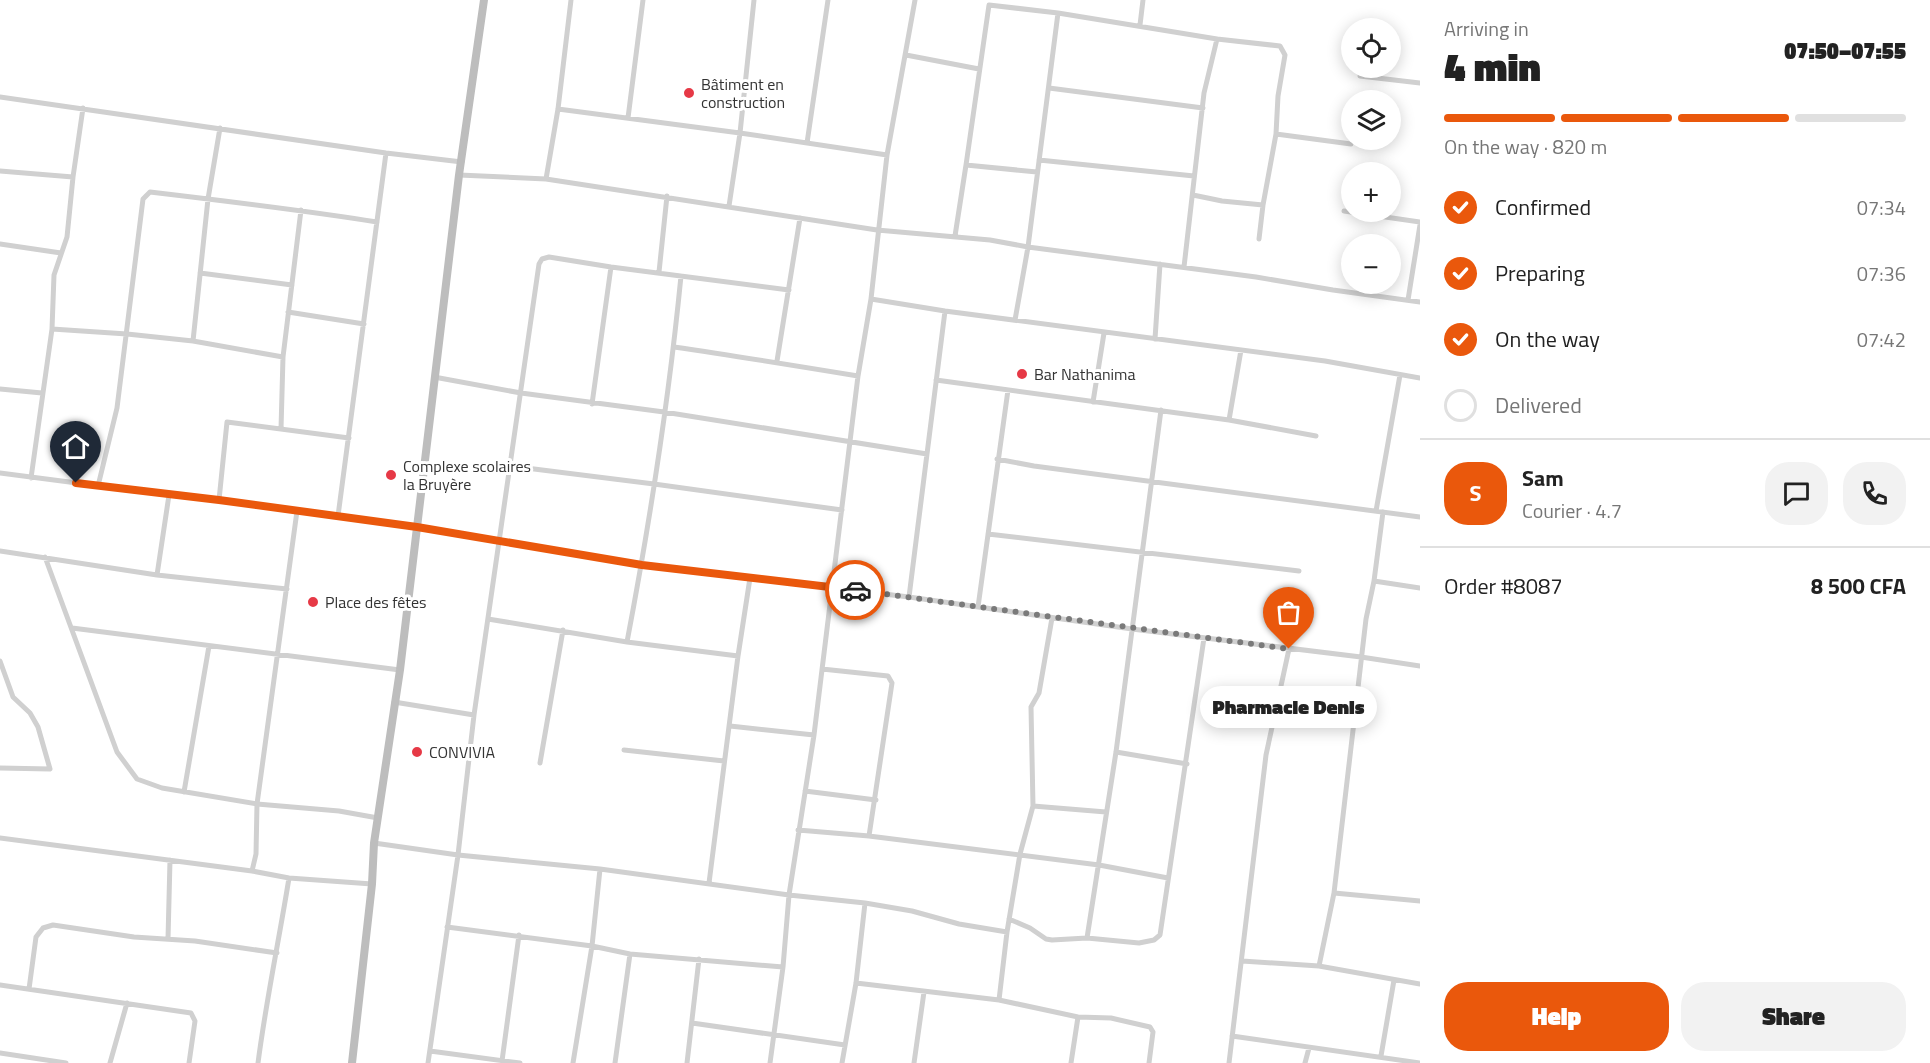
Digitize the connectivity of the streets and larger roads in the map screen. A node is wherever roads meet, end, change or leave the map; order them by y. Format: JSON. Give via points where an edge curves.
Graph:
{"nodes":[{"id":1,"x":484,"y":0,"type":"edge"},
{"id":2,"x":571,"y":0,"type":"edge"},
{"id":3,"x":643,"y":0,"type":"edge"},
{"id":4,"x":754,"y":0,"type":"edge"},
{"id":5,"x":828,"y":0,"type":"edge"},
{"id":6,"x":915,"y":0,"type":"edge"},
{"id":7,"x":1143,"y":0,"type":"edge"},
{"id":8,"x":989,"y":3,"type":"edge"},
{"id":9,"x":1058,"y":14,"type":"junction"},
{"id":10,"x":1140,"y":25,"type":"junction"},
{"id":11,"x":1217,"y":39,"type":"junction"},
{"id":12,"x":906,"y":55,"type":"junction"},
{"id":13,"x":979,"y":69,"type":"junction"},
{"id":14,"x":1377,"y":78,"type":"edge"},
{"id":15,"x":1420,"y":83,"type":"edge"},
{"id":16,"x":1049,"y":88,"type":"junction"},
{"id":17,"x":0,"y":97,"type":"edge"},
{"id":18,"x":82,"y":108,"type":"junction"},
{"id":19,"x":1203,"y":108,"type":"junction"},
{"id":20,"x":558,"y":109,"type":"junction"},
{"id":21,"x":628,"y":118,"type":"junction"},
{"id":22,"x":220,"y":128,"type":"junction"},
{"id":23,"x":740,"y":132,"type":"junction"},
{"id":24,"x":1276,"y":134,"type":"junction"},
{"id":25,"x":807,"y":143,"type":"junction"},
{"id":26,"x":1341,"y":143,"type":"edge"},
{"id":27,"x":386,"y":153,"type":"junction"},
{"id":28,"x":887,"y":155,"type":"junction"},
{"id":29,"x":1039,"y":160,"type":"junction"},
{"id":30,"x":462,"y":162,"type":"junction"},
{"id":31,"x":966,"y":165,"type":"junction"},
{"id":32,"x":0,"y":171,"type":"edge"},
{"id":33,"x":1037,"y":172,"type":"junction"},
{"id":34,"x":459,"y":175,"type":"junction"},
{"id":35,"x":1194,"y":176,"type":"junction"},
{"id":36,"x":73,"y":177,"type":"junction"},
{"id":37,"x":546,"y":179,"type":"junction"},
{"id":38,"x":1193,"y":195,"type":"junction"},
{"id":39,"x":667,"y":196,"type":"junction"},
{"id":40,"x":208,"y":199,"type":"junction"},
{"id":41,"x":1263,"y":205,"type":"junction"},
{"id":42,"x":729,"y":206,"type":"junction"},
{"id":43,"x":302,"y":210,"type":"junction"},
{"id":44,"x":800,"y":218,"type":"junction"},
{"id":45,"x":1401,"y":220,"type":"edge"},
{"id":46,"x":377,"y":222,"type":"junction"},
{"id":47,"x":1420,"y":223,"type":"edge"},
{"id":48,"x":877,"y":230,"type":"junction"},
{"id":49,"x":955,"y":236,"type":"junction"},
{"id":50,"x":1259,"y":239,"type":"dead end"},
{"id":51,"x":0,"y":244,"type":"edge"},
{"id":52,"x":1028,"y":247,"type":"junction"},
{"id":53,"x":61,"y":253,"type":"junction"},
{"id":54,"x":1160,"y":264,"type":"junction"},
{"id":55,"x":611,"y":267,"type":"junction"},
{"id":56,"x":1184,"y":267,"type":"junction"},
{"id":57,"x":659,"y":272,"type":"junction"},
{"id":58,"x":200,"y":273,"type":"junction"},
{"id":59,"x":681,"y":276,"type":"junction"},
{"id":60,"x":292,"y":285,"type":"junction"},
{"id":61,"x":789,"y":290,"type":"junction"},
{"id":62,"x":871,"y":299,"type":"junction"},
{"id":63,"x":1408,"y":300,"type":"junction"},
{"id":64,"x":1420,"y":302,"type":"edge"},
{"id":65,"x":945,"y":311,"type":"junction"},
{"id":66,"x":288,"y":312,"type":"junction"},
{"id":67,"x":1015,"y":320,"type":"junction"},
{"id":68,"x":364,"y":324,"type":"junction"},
{"id":69,"x":52,"y":329,"type":"junction"},
{"id":70,"x":1104,"y":333,"type":"junction"},
{"id":71,"x":127,"y":334,"type":"junction"},
{"id":72,"x":1155,"y":339,"type":"junction"},
{"id":73,"x":193,"y":341,"type":"junction"},
{"id":74,"x":674,"y":347,"type":"junction"},
{"id":75,"x":1240,"y":350,"type":"junction"},
{"id":76,"x":283,"y":357,"type":"junction"},
{"id":77,"x":777,"y":361,"type":"junction"},
{"id":78,"x":1400,"y":375,"type":"junction"},
{"id":79,"x":858,"y":376,"type":"junction"},
{"id":80,"x":434,"y":377,"type":"junction"},
{"id":81,"x":1420,"y":378,"type":"edge"},
{"id":82,"x":936,"y":380,"type":"junction"},
{"id":83,"x":0,"y":389,"type":"edge"},
{"id":84,"x":1008,"y":390,"type":"junction"},
{"id":85,"x":42,"y":393,"type":"junction"},
{"id":86,"x":520,"y":393,"type":"junction"},
{"id":87,"x":1093,"y":402,"type":"junction"},
{"id":88,"x":592,"y":404,"type":"junction"},
{"id":89,"x":1161,"y":410,"type":"junction"},
{"id":90,"x":664,"y":412,"type":"junction"},
{"id":91,"x":1229,"y":420,"type":"junction"},
{"id":92,"x":281,"y":429,"type":"junction"},
{"id":93,"x":1316,"y":436,"type":"dead end"},
{"id":94,"x":348,"y":438,"type":"junction"},
{"id":95,"x":851,"y":443,"type":"junction"},
{"id":96,"x":927,"y":454,"type":"junction"},
{"id":97,"x":997,"y":459,"type":"junction"},
{"id":98,"x":510,"y":466,"type":"junction"},
{"id":99,"x":0,"y":473,"type":"edge"},
{"id":100,"x":31,"y":478,"type":"junction"},
{"id":101,"x":1151,"y":481,"type":"junction"},
{"id":102,"x":654,"y":484,"type":"junction"},
{"id":103,"x":98,"y":486,"type":"junction"},
{"id":104,"x":169,"y":495,"type":"junction"},
{"id":105,"x":219,"y":500,"type":"junction"},
{"id":106,"x":842,"y":510,"type":"junction"},
{"id":107,"x":1376,"y":510,"type":"junction"},
{"id":108,"x":297,"y":511,"type":"junction"},
{"id":109,"x":1383,"y":512,"type":"junction"},
{"id":110,"x":338,"y":516,"type":"junction"},
{"id":111,"x":1420,"y":517,"type":"edge"},
{"id":112,"x":417,"y":527,"type":"junction"},
{"id":113,"x":988,"y":534,"type":"junction"},
{"id":114,"x":499,"y":540,"type":"junction"},
{"id":115,"x":0,"y":551,"type":"edge"},
{"id":116,"x":1142,"y":552,"type":"junction"},
{"id":117,"x":45,"y":557,"type":"junction"},
{"id":118,"x":642,"y":565,"type":"junction"},
{"id":119,"x":1299,"y":571,"type":"dead end"},
{"id":120,"x":157,"y":575,"type":"junction"},
{"id":121,"x":750,"y":578,"type":"junction"},
{"id":122,"x":1374,"y":581,"type":"junction"},
{"id":123,"x":831,"y":587,"type":"junction"},
{"id":124,"x":1420,"y":588,"type":"edge"},
{"id":125,"x":287,"y":589,"type":"junction"},
{"id":126,"x":909,"y":597,"type":"junction"},
{"id":127,"x":978,"y":607,"type":"junction"},
{"id":128,"x":1052,"y":618,"type":"junction"},
{"id":129,"x":488,"y":619,"type":"junction"},
{"id":130,"x":72,"y":628,"type":"junction"},
{"id":131,"x":1132,"y":629,"type":"junction"},
{"id":132,"x":562,"y":630,"type":"junction"},
{"id":133,"x":1204,"y":638,"type":"junction"},
{"id":134,"x":627,"y":642,"type":"junction"},
{"id":135,"x":209,"y":646,"type":"junction"},
{"id":136,"x":1289,"y":649,"type":"junction"},
{"id":137,"x":278,"y":655,"type":"junction"},
{"id":138,"x":738,"y":656,"type":"junction"},
{"id":139,"x":1361,"y":657,"type":"junction"},
{"id":140,"x":0,"y":661,"type":"edge"},
{"id":141,"x":1420,"y":666,"type":"edge"},
{"id":142,"x":822,"y":669,"type":"junction"},
{"id":143,"x":400,"y":670,"type":"junction"},
{"id":144,"x":394,"y":702,"type":"junction"},
{"id":145,"x":474,"y":715,"type":"junction"},
{"id":146,"x":730,"y":726,"type":"junction"},
{"id":147,"x":814,"y":735,"type":"junction"},
{"id":148,"x":624,"y":750,"type":"dead end"},
{"id":149,"x":1116,"y":752,"type":"junction"},
{"id":150,"x":724,"y":761,"type":"junction"},
{"id":151,"x":540,"y":763,"type":"dead end"},
{"id":152,"x":1187,"y":764,"type":"junction"},
{"id":153,"x":0,"y":768,"type":"edge"},
{"id":154,"x":805,"y":791,"type":"junction"},
{"id":155,"x":184,"y":792,"type":"junction"},
{"id":156,"x":876,"y":800,"type":"junction"},
{"id":157,"x":257,"y":804,"type":"junction"},
{"id":158,"x":1034,"y":806,"type":"junction"},
{"id":159,"x":1106,"y":812,"type":"junction"},
{"id":160,"x":378,"y":818,"type":"junction"},
{"id":161,"x":798,"y":830,"type":"junction"},
{"id":162,"x":869,"y":836,"type":"junction"},
{"id":163,"x":0,"y":838,"type":"edge"},
{"id":164,"x":374,"y":843,"type":"junction"},
{"id":165,"x":1020,"y":854,"type":"junction"},
{"id":166,"x":458,"y":855,"type":"junction"},
{"id":167,"x":170,"y":860,"type":"junction"},
{"id":168,"x":1099,"y":865,"type":"junction"},
{"id":169,"x":600,"y":869,"type":"junction"},
{"id":170,"x":252,"y":871,"type":"junction"},
{"id":171,"x":290,"y":878,"type":"junction"},
{"id":172,"x":1168,"y":878,"type":"junction"},
{"id":173,"x":709,"y":883,"type":"junction"},
{"id":174,"x":372,"y":884,"type":"junction"},
{"id":175,"x":1334,"y":893,"type":"junction"},
{"id":176,"x":789,"y":895,"type":"junction"},
{"id":177,"x":1420,"y":901,"type":"edge"},
{"id":178,"x":865,"y":903,"type":"junction"},
{"id":179,"x":1010,"y":919,"type":"junction"},
{"id":180,"x":447,"y":927,"type":"junction"},
{"id":181,"x":1007,"y":932,"type":"junction"},
{"id":182,"x":519,"y":935,"type":"junction"},
{"id":183,"x":1087,"y":938,"type":"junction"},
{"id":184,"x":168,"y":939,"type":"junction"},
{"id":185,"x":592,"y":946,"type":"junction"},
{"id":186,"x":277,"y":953,"type":"junction"},
{"id":187,"x":630,"y":954,"type":"junction"},
{"id":188,"x":699,"y":960,"type":"junction"},
{"id":189,"x":1242,"y":961,"type":"junction"},
{"id":190,"x":1319,"y":966,"type":"junction"},
{"id":191,"x":783,"y":967,"type":"junction"},
{"id":192,"x":1394,"y":980,"type":"junction"},
{"id":193,"x":856,"y":983,"type":"junction"},
{"id":194,"x":1420,"y":984,"type":"edge"},
{"id":195,"x":0,"y":985,"type":"edge"},
{"id":196,"x":29,"y":989,"type":"junction"},
{"id":197,"x":924,"y":992,"type":"junction"},
{"id":198,"x":999,"y":1000,"type":"junction"},
{"id":199,"x":127,"y":1004,"type":"junction"},
{"id":200,"x":1078,"y":1017,"type":"junction"},
{"id":201,"x":692,"y":1023,"type":"junction"},
{"id":202,"x":775,"y":1036,"type":"junction"},
{"id":203,"x":1232,"y":1036,"type":"junction"},
{"id":204,"x":845,"y":1045,"type":"junction"},
{"id":205,"x":1309,"y":1048,"type":"junction"},
{"id":206,"x":430,"y":1051,"type":"junction"},
{"id":207,"x":0,"y":1053,"type":"edge"},
{"id":208,"x":18,"y":1056,"type":"junction"},
{"id":209,"x":1381,"y":1056,"type":"junction"},
{"id":210,"x":502,"y":1060,"type":"junction"},
{"id":211,"x":17,"y":1063,"type":"edge"},
{"id":212,"x":66,"y":1063,"type":"edge"},
{"id":213,"x":110,"y":1063,"type":"edge"},
{"id":214,"x":189,"y":1063,"type":"edge"},
{"id":215,"x":258,"y":1063,"type":"edge"},
{"id":216,"x":352,"y":1063,"type":"edge"},
{"id":217,"x":428,"y":1063,"type":"edge"},
{"id":218,"x":520,"y":1063,"type":"edge"},
{"id":219,"x":573,"y":1063,"type":"edge"},
{"id":220,"x":615,"y":1063,"type":"edge"},
{"id":221,"x":687,"y":1063,"type":"edge"},
{"id":222,"x":770,"y":1063,"type":"edge"},
{"id":223,"x":842,"y":1063,"type":"edge"},
{"id":224,"x":914,"y":1063,"type":"edge"},
{"id":225,"x":1071,"y":1063,"type":"edge"},
{"id":226,"x":1149,"y":1063,"type":"edge"},
{"id":227,"x":1228,"y":1063,"type":"edge"},
{"id":228,"x":1305,"y":1063,"type":"edge"},
{"id":229,"x":1420,"y":1063,"type":"edge"}],
"edges":[{"from":1,"to":30,"type":"street"},
{"from":2,"to":20,"type":"street"},
{"from":3,"to":21,"type":"street"},
{"from":4,"to":23,"type":"street"},
{"from":5,"to":25,"type":"street"},
{"from":6,"to":12,"type":"street"},
{"from":7,"to":10,"type":"street"},
{"from":8,"to":9,"type":"street"},
{"from":8,"to":13,"type":"street"},
{"from":9,"to":10,"type":"street"},
{"from":9,"to":16,"type":"street"},
{"from":10,"to":11,"type":"street"},
{"from":11,"to":19,"type":"street"},
{"from":11,"to":24,"type":"street","via":[[1280,46],[1283,50]]},
{"from":12,"to":13,"type":"street"},
{"from":12,"to":28,"type":"street"},
{"from":13,"to":31,"type":"street"},
{"from":14,"to":15,"type":"street"},
{"from":16,"to":19,"type":"street"},
{"from":16,"to":29,"type":"street"},
{"from":17,"to":18,"type":"street"},
{"from":18,"to":22,"type":"street"},
{"from":18,"to":36,"type":"street"},
{"from":19,"to":35,"type":"street"},
{"from":20,"to":21,"type":"street"},
{"from":20,"to":37,"type":"street"},
{"from":21,"to":23,"type":"street"},
{"from":22,"to":27,"type":"street"},
{"from":22,"to":40,"type":"street"},
{"from":23,"to":25,"type":"street"},
{"from":23,"to":42,"type":"street"},
{"from":24,"to":26,"type":"street"},
{"from":24,"to":41,"type":"street"},
{"from":25,"to":28,"type":"street"},
{"from":27,"to":30,"type":"street"},
{"from":27,"to":46,"type":"street"},
{"from":28,"to":48,"type":"street"},
{"from":29,"to":33,"type":"street"},
{"from":29,"to":35,"type":"street"},
{"from":30,"to":34,"type":"street"},
{"from":31,"to":33,"type":"street"},
{"from":31,"to":49,"type":"street"},
{"from":32,"to":36,"type":"street"},
{"from":33,"to":52,"type":"street"},
{"from":34,"to":37,"type":"street"},
{"from":34,"to":80,"type":"street"},
{"from":35,"to":38,"type":"street"},
{"from":36,"to":53,"type":"street","via":[[67,237]]},
{"from":37,"to":39,"type":"street"},
{"from":38,"to":41,"type":"street"},
{"from":38,"to":56,"type":"street"},
{"from":39,"to":42,"type":"street"},
{"from":39,"to":57,"type":"street"},
{"from":40,"to":43,"type":"street"},
{"from":40,"to":58,"type":"street"},
{"from":40,"to":71,"type":"street","via":[[150,192],[143,199]]},
{"from":41,"to":50,"type":"street"},
{"from":42,"to":44,"type":"street"},
{"from":43,"to":46,"type":"street"},
{"from":43,"to":60,"type":"street"},
{"from":44,"to":48,"type":"street"},
{"from":44,"to":61,"type":"street"},
{"from":45,"to":47,"type":"street"},
{"from":46,"to":68,"type":"street"},
{"from":47,"to":63,"type":"street"},
{"from":48,"to":49,"type":"street"},
{"from":48,"to":62,"type":"street"},
{"from":49,"to":52,"type":"street"},
{"from":51,"to":53,"type":"street"},
{"from":52,"to":54,"type":"street"},
{"from":52,"to":67,"type":"street"},
{"from":53,"to":69,"type":"street","via":[[54,275]]},
{"from":54,"to":56,"type":"street"},
{"from":54,"to":72,"type":"street"},
{"from":55,"to":57,"type":"street"},
{"from":55,"to":86,"type":"street","via":[[549,256],[539,264]]},
{"from":55,"to":88,"type":"street"},
{"from":56,"to":63,"type":"street"},
{"from":57,"to":59,"type":"street"},
{"from":58,"to":60,"type":"street"},
{"from":58,"to":73,"type":"street"},
{"from":59,"to":61,"type":"street"},
{"from":59,"to":74,"type":"street"},
{"from":60,"to":66,"type":"street"},
{"from":61,"to":77,"type":"street"},
{"from":62,"to":65,"type":"street"},
{"from":62,"to":79,"type":"street"},
{"from":63,"to":64,"type":"street"},
{"from":65,"to":67,"type":"street"},
{"from":65,"to":82,"type":"street"},
{"from":66,"to":68,"type":"street"},
{"from":66,"to":76,"type":"street"},
{"from":67,"to":70,"type":"street"},
{"from":68,"to":94,"type":"street"},
{"from":69,"to":71,"type":"street"},
{"from":69,"to":85,"type":"street"},
{"from":70,"to":72,"type":"street"},
{"from":70,"to":87,"type":"street"},
{"from":71,"to":73,"type":"street"},
{"from":71,"to":103,"type":"street","via":[[117,408]]},
{"from":72,"to":75,"type":"street"},
{"from":73,"to":76,"type":"street"},
{"from":74,"to":77,"type":"street"},
{"from":74,"to":90,"type":"street"},
{"from":75,"to":78,"type":"street"},
{"from":75,"to":91,"type":"street"},
{"from":76,"to":92,"type":"street"},
{"from":77,"to":79,"type":"street"},
{"from":78,"to":81,"type":"street"},
{"from":78,"to":107,"type":"street"},
{"from":79,"to":95,"type":"street"},
{"from":80,"to":86,"type":"street"},
{"from":80,"to":112,"type":"street"},
{"from":82,"to":84,"type":"street"},
{"from":82,"to":96,"type":"street"},
{"from":83,"to":85,"type":"street"},
{"from":84,"to":87,"type":"street"},
{"from":84,"to":97,"type":"street"},
{"from":85,"to":100,"type":"street"},
{"from":86,"to":88,"type":"street"},
{"from":86,"to":98,"type":"street"},
{"from":87,"to":89,"type":"street"},
{"from":88,"to":90,"type":"street"},
{"from":89,"to":91,"type":"street"},
{"from":89,"to":101,"type":"street"},
{"from":90,"to":95,"type":"street"},
{"from":90,"to":102,"type":"street"},
{"from":91,"to":93,"type":"street"},
{"from":92,"to":94,"type":"street"},
{"from":92,"to":105,"type":"street","via":[[227,422]]},
{"from":94,"to":110,"type":"street"},
{"from":95,"to":96,"type":"street"},
{"from":95,"to":106,"type":"street"},
{"from":96,"to":126,"type":"street"},
{"from":97,"to":101,"type":"street"},
{"from":97,"to":113,"type":"street"},
{"from":98,"to":102,"type":"street"},
{"from":98,"to":114,"type":"street"},
{"from":99,"to":100,"type":"street"},
{"from":100,"to":103,"type":"street"},
{"from":101,"to":107,"type":"street"},
{"from":101,"to":116,"type":"street"},
{"from":102,"to":106,"type":"street"},
{"from":102,"to":118,"type":"street"},
{"from":103,"to":104,"type":"street"},
{"from":104,"to":105,"type":"street"},
{"from":104,"to":120,"type":"street"},
{"from":105,"to":108,"type":"street"},
{"from":106,"to":123,"type":"street"},
{"from":107,"to":109,"type":"street"},
{"from":108,"to":110,"type":"street"},
{"from":108,"to":125,"type":"street"},
{"from":109,"to":111,"type":"street"},
{"from":109,"to":122,"type":"street"},
{"from":110,"to":112,"type":"street"},
{"from":112,"to":114,"type":"street"},
{"from":112,"to":143,"type":"street"},
{"from":113,"to":116,"type":"street"},
{"from":113,"to":127,"type":"street"},
{"from":114,"to":118,"type":"street"},
{"from":114,"to":129,"type":"street"},
{"from":115,"to":117,"type":"street"},
{"from":116,"to":119,"type":"street"},
{"from":116,"to":131,"type":"street"},
{"from":117,"to":120,"type":"street"},
{"from":117,"to":130,"type":"street"},
{"from":118,"to":121,"type":"street"},
{"from":118,"to":134,"type":"street"},
{"from":120,"to":125,"type":"street"},
{"from":121,"to":123,"type":"street"},
{"from":121,"to":138,"type":"street"},
{"from":122,"to":124,"type":"street"},
{"from":122,"to":139,"type":"street"},
{"from":123,"to":126,"type":"street"},
{"from":123,"to":142,"type":"street"},
{"from":125,"to":137,"type":"street"},
{"from":126,"to":127,"type":"street"},
{"from":127,"to":128,"type":"street"},
{"from":128,"to":131,"type":"street"},
{"from":128,"to":158,"type":"street","via":[[1039,693],[1031,707]]},
{"from":129,"to":132,"type":"street"},
{"from":129,"to":145,"type":"street"},
{"from":130,"to":135,"type":"street"},
{"from":130,"to":155,"type":"street","via":[[123,762],[137,779]]},
{"from":131,"to":133,"type":"street"},
{"from":131,"to":149,"type":"street"},
{"from":132,"to":134,"type":"street"},
{"from":132,"to":151,"type":"street"},
{"from":133,"to":136,"type":"street"},
{"from":133,"to":152,"type":"street"},
{"from":134,"to":138,"type":"street"},
{"from":135,"to":137,"type":"street"},
{"from":135,"to":155,"type":"street"},
{"from":136,"to":139,"type":"street"},
{"from":136,"to":189,"type":"street","via":[[1266,755]]},
{"from":137,"to":143,"type":"street"},
{"from":137,"to":157,"type":"street"},
{"from":138,"to":146,"type":"street"},
{"from":139,"to":141,"type":"street"},
{"from":139,"to":175,"type":"street"},
{"from":140,"to":153,"type":"street","via":[[13,697],[38,727],[50,769]]},
{"from":142,"to":147,"type":"street"},
{"from":142,"to":156,"type":"street","via":[[888,676],[892,683]]},
{"from":143,"to":144,"type":"street"},
{"from":144,"to":145,"type":"street"},
{"from":144,"to":160,"type":"street"},
{"from":145,"to":166,"type":"street"},
{"from":146,"to":147,"type":"street"},
{"from":146,"to":150,"type":"street"},
{"from":147,"to":154,"type":"street"},
{"from":148,"to":150,"type":"street"},
{"from":149,"to":152,"type":"street"},
{"from":149,"to":159,"type":"street"},
{"from":150,"to":173,"type":"street"},
{"from":152,"to":172,"type":"street"},
{"from":154,"to":156,"type":"street"},
{"from":154,"to":161,"type":"street"},
{"from":155,"to":157,"type":"street"},
{"from":156,"to":162,"type":"street"},
{"from":157,"to":160,"type":"street"},
{"from":157,"to":170,"type":"street"},
{"from":158,"to":159,"type":"street"},
{"from":158,"to":165,"type":"street"},
{"from":159,"to":168,"type":"street"},
{"from":160,"to":164,"type":"street"},
{"from":161,"to":162,"type":"street"},
{"from":161,"to":176,"type":"street"},
{"from":162,"to":165,"type":"street"},
{"from":163,"to":167,"type":"street"},
{"from":164,"to":166,"type":"street"},
{"from":164,"to":174,"type":"street"},
{"from":165,"to":168,"type":"street"},
{"from":165,"to":179,"type":"street"},
{"from":166,"to":169,"type":"street"},
{"from":166,"to":180,"type":"street"},
{"from":167,"to":170,"type":"street"},
{"from":167,"to":184,"type":"street"},
{"from":168,"to":172,"type":"street"},
{"from":168,"to":183,"type":"street"},
{"from":169,"to":173,"type":"street"},
{"from":169,"to":185,"type":"street"},
{"from":170,"to":171,"type":"street"},
{"from":171,"to":174,"type":"street"},
{"from":171,"to":186,"type":"street"},
{"from":172,"to":183,"type":"street","via":[[1157,938],[1139,943]]},
{"from":173,"to":176,"type":"street"},
{"from":174,"to":216,"type":"street"},
{"from":175,"to":177,"type":"street"},
{"from":175,"to":190,"type":"street"},
{"from":176,"to":178,"type":"street"},
{"from":176,"to":191,"type":"street"},
{"from":178,"to":181,"type":"street"},
{"from":178,"to":193,"type":"street"},
{"from":179,"to":181,"type":"street"},
{"from":179,"to":183,"type":"street","via":[[1046,939]]},
{"from":180,"to":182,"type":"street"},
{"from":180,"to":206,"type":"street"},
{"from":181,"to":198,"type":"street"},
{"from":182,"to":185,"type":"street"},
{"from":182,"to":210,"type":"street"},
{"from":184,"to":186,"type":"street"},
{"from":184,"to":196,"type":"street","via":[[47,926],[36,937]]},
{"from":185,"to":187,"type":"street"},
{"from":185,"to":219,"type":"street"},
{"from":186,"to":215,"type":"street"},
{"from":187,"to":188,"type":"street"},
{"from":187,"to":220,"type":"street"},
{"from":188,"to":191,"type":"street"},
{"from":188,"to":201,"type":"street"},
{"from":189,"to":190,"type":"street"},
{"from":189,"to":203,"type":"street"},
{"from":190,"to":192,"type":"street"},
{"from":191,"to":202,"type":"street"},
{"from":192,"to":194,"type":"street"},
{"from":192,"to":209,"type":"street"},
{"from":193,"to":197,"type":"street"},
{"from":193,"to":204,"type":"street"},
{"from":195,"to":196,"type":"street"},
{"from":196,"to":199,"type":"street"},
{"from":197,"to":198,"type":"street"},
{"from":197,"to":224,"type":"street"},
{"from":198,"to":200,"type":"street"},
{"from":199,"to":213,"type":"street"},
{"from":199,"to":214,"type":"street","via":[[193,1014]]},
{"from":200,"to":225,"type":"street"},
{"from":200,"to":226,"type":"street","via":[[1111,1018],[1150,1027],[1153,1032]]},
{"from":201,"to":202,"type":"street"},
{"from":201,"to":221,"type":"street"},
{"from":202,"to":204,"type":"street"},
{"from":202,"to":222,"type":"street"},
{"from":203,"to":205,"type":"street"},
{"from":203,"to":227,"type":"street"},
{"from":204,"to":223,"type":"street"},
{"from":205,"to":209,"type":"street"},
{"from":205,"to":228,"type":"street"},
{"from":206,"to":210,"type":"street"},
{"from":206,"to":217,"type":"street"},
{"from":207,"to":208,"type":"street"},
{"from":208,"to":211,"type":"street"},
{"from":208,"to":212,"type":"street"},
{"from":209,"to":229,"type":"street"},
{"from":210,"to":218,"type":"street"}]}
